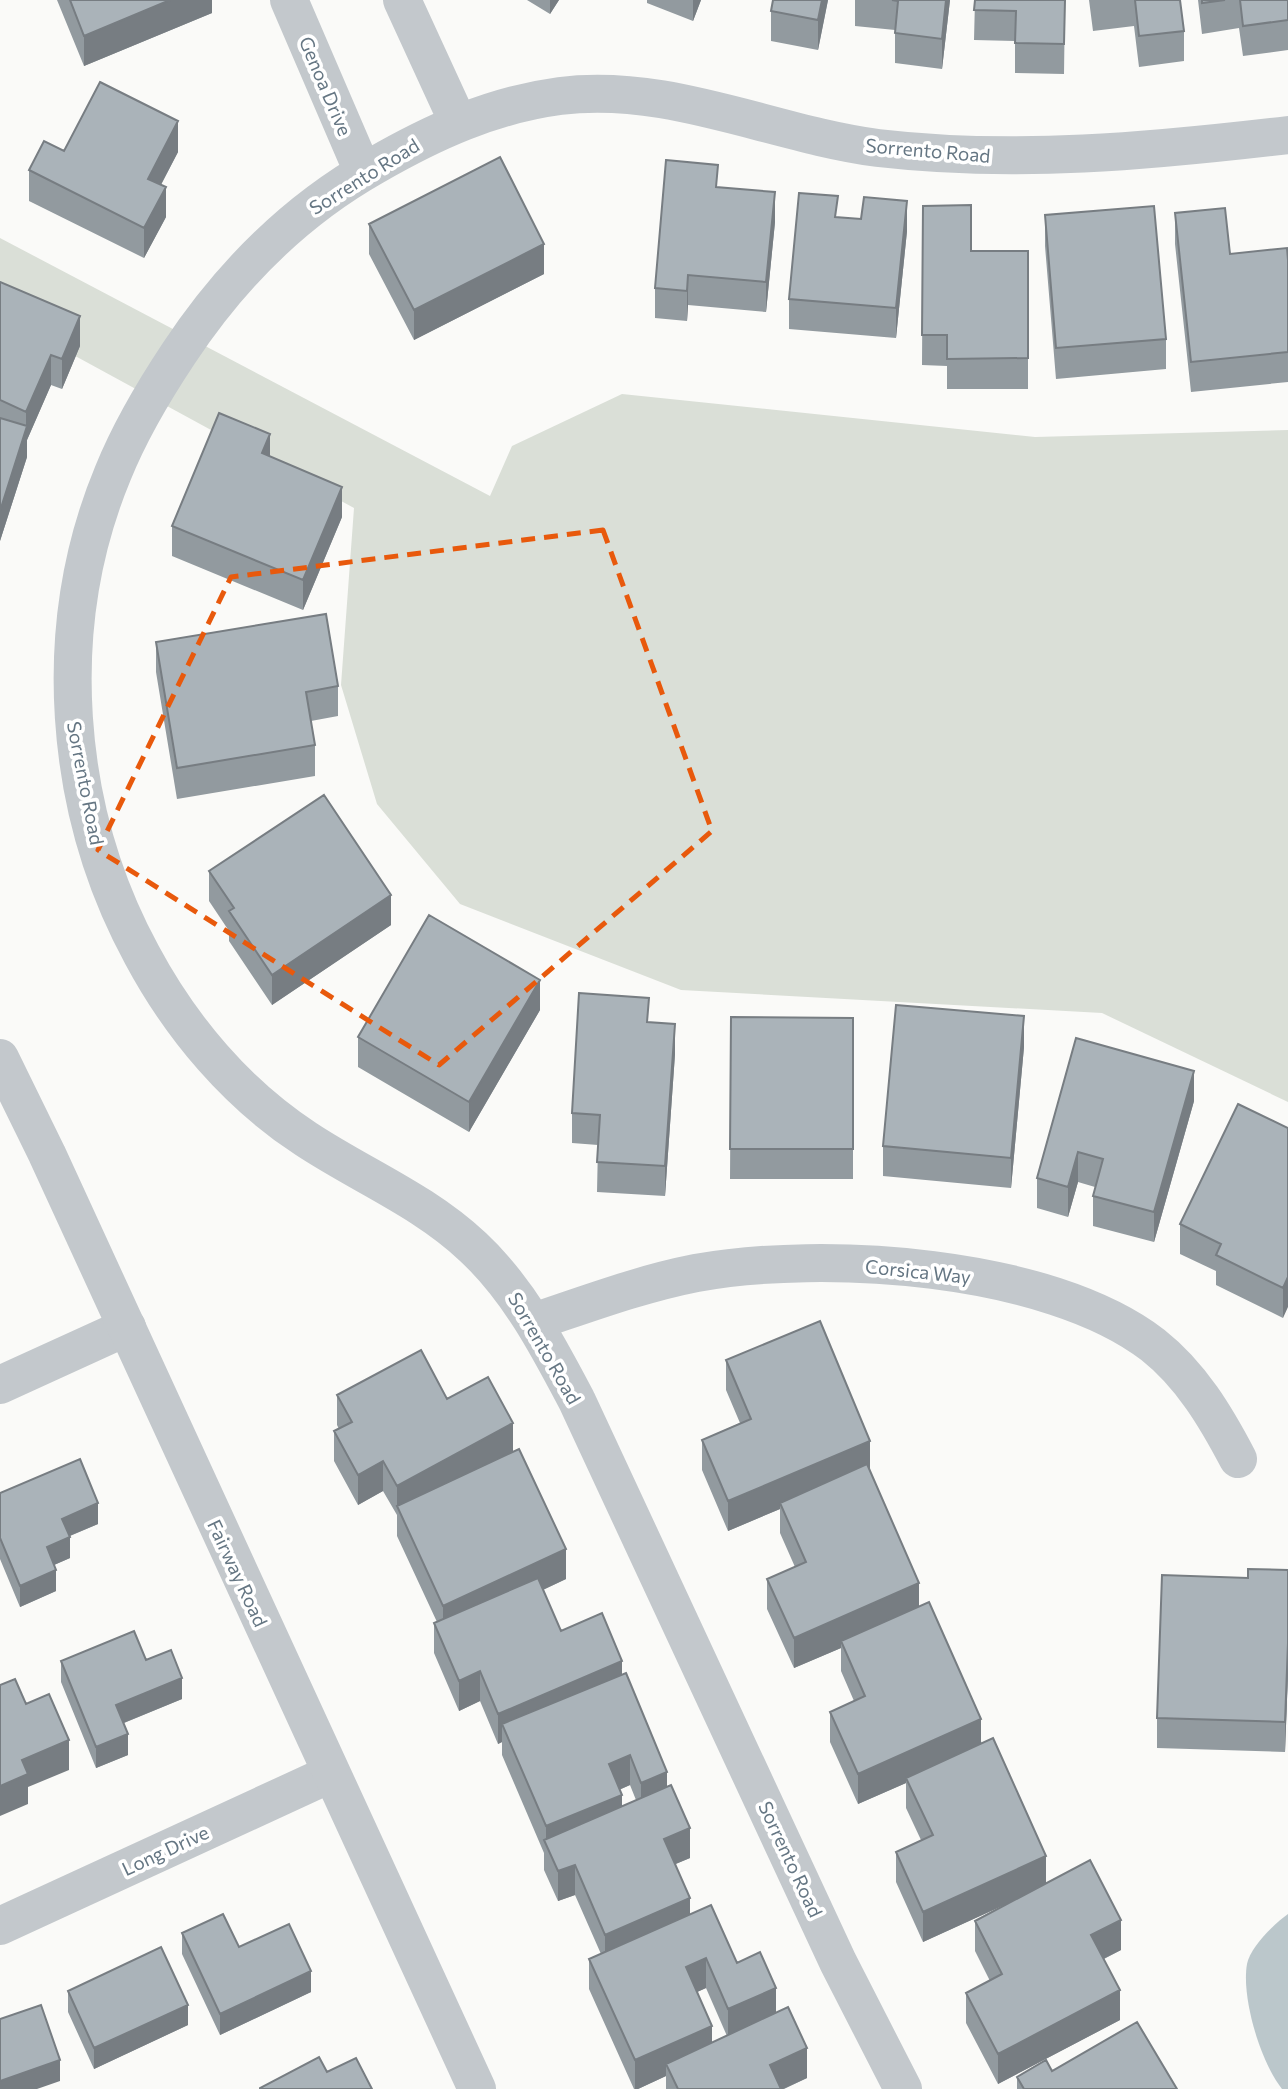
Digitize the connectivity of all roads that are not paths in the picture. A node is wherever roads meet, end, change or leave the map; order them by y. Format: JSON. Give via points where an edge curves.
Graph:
{"nodes":[{"id":1,"x":289,"y":0,"type":"edge"},
{"id":2,"x":402,"y":0,"type":"edge"},
{"id":3,"x":458,"y":122,"type":"junction"},
{"id":4,"x":1288,"y":135,"type":"edge"},
{"id":5,"x":363,"y":172,"type":"junction"},
{"id":6,"x":0,"y":1058,"type":"edge"},
{"id":7,"x":533,"y":1322,"type":"junction"},
{"id":8,"x":127,"y":1327,"type":"junction"},
{"id":9,"x":0,"y":1385,"type":"edge"},
{"id":10,"x":1238,"y":1459,"type":"dead end"},
{"id":11,"x":330,"y":1774,"type":"junction"},
{"id":12,"x":0,"y":1926,"type":"edge"},
{"id":13,"x":477,"y":2089,"type":"edge"},
{"id":14,"x":903,"y":2089,"type":"edge"}],
"edges":[{"from":1,"to":5,"type":"street","name":"Genoa Drive"},
{"from":2,"to":3,"type":"street"},
{"from":3,"to":4,"type":"street","name":"Sorrento Road","via":[[524,102],[597,93],[667,100],[873,147],[939,153],[1112,153]]},
{"from":3,"to":5,"type":"street","name":"Sorrento Road"},
{"from":5,"to":7,"type":"street","name":"Sorrento Road","via":[[300,216],[222,291],[134,428],[102,503],[78,600],[73,726],[103,867],[123,919],[171,1005],[240,1087],[275,1118],[404,1195],[468,1242],[507,1283]]},
{"from":6,"to":8,"type":"street","name":"Fairway Road"},
{"from":7,"to":10,"type":"street","name":"Corsica Way","via":[[652,1283],[749,1267],[857,1264],[984,1279],[1088,1307],[1154,1346],[1206,1402]]},
{"from":7,"to":14,"type":"street","name":"Sorrento Road","via":[[577,1401],[832,1949]]},
{"from":8,"to":9,"type":"street"},
{"from":8,"to":11,"type":"street","name":"Fairway Road"},
{"from":11,"to":12,"type":"street","name":"Long Drive"},
{"from":11,"to":13,"type":"street","name":"Fairway Road"}]}
